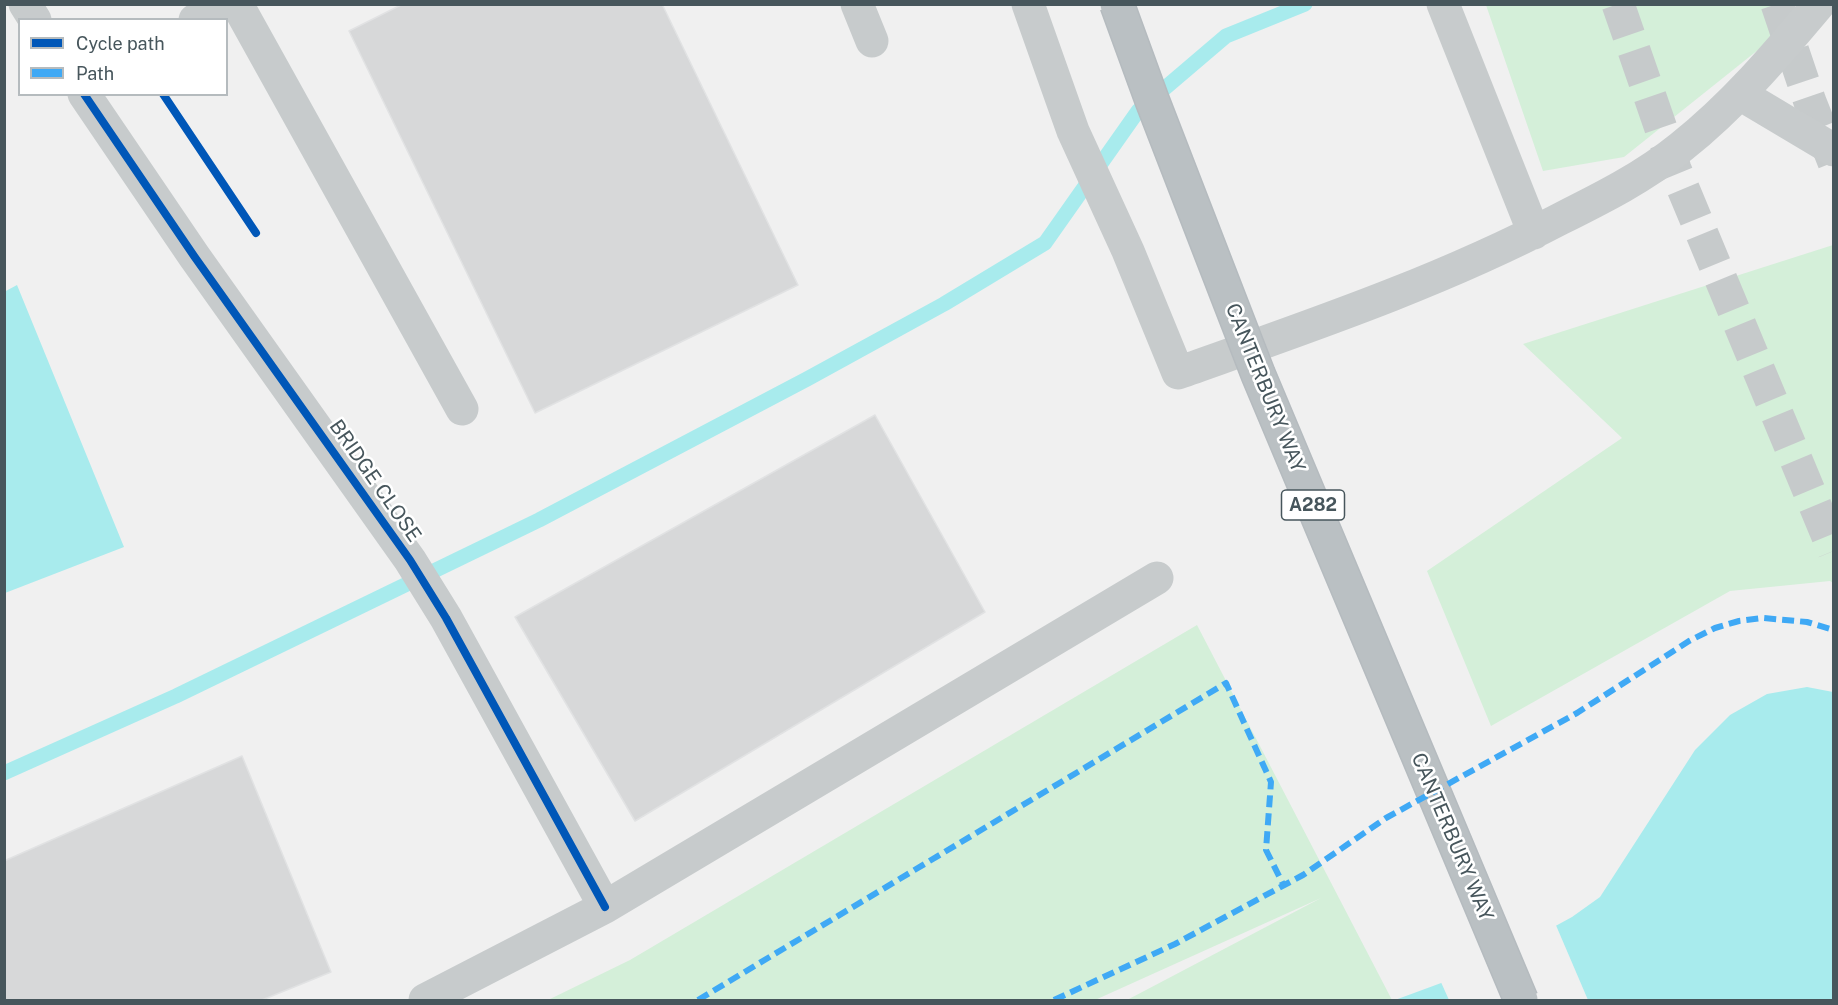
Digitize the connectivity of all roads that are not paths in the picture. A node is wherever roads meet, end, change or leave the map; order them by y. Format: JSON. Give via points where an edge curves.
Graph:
{"nodes":[{"id":1,"x":25,"y":4,"type":"edge"},
{"id":2,"x":221,"y":4,"type":"edge"},
{"id":3,"x":237,"y":4,"type":"edge"},
{"id":4,"x":857,"y":4,"type":"edge"},
{"id":5,"x":1028,"y":4,"type":"edge"},
{"id":6,"x":1117,"y":4,"type":"edge"},
{"id":7,"x":1443,"y":4,"type":"edge"},
{"id":8,"x":1819,"y":4,"type":"edge"},
{"id":9,"x":33,"y":18,"type":"edge"},
{"id":10,"x":198,"y":18,"type":"edge"},
{"id":11,"x":872,"y":41,"type":"dead end"},
{"id":12,"x":1740,"y":94,"type":"junction"},
{"id":13,"x":85,"y":96,"type":"edge"},
{"id":14,"x":1833,"y":150,"type":"edge"},
{"id":15,"x":1534,"y":233,"type":"junction"},
{"id":16,"x":462,"y":410,"type":"dead end"},
{"id":17,"x":1156,"y":579,"type":"dead end"},
{"id":18,"x":605,"y":907,"type":"junction"},
{"id":19,"x":425,"y":1000,"type":"edge"},
{"id":20,"x":1521,"y":1000,"type":"edge"}],
"edges":[{"from":1,"to":9,"type":"street"},
{"from":2,"to":10,"type":"street"},
{"from":3,"to":16,"type":"street"},
{"from":4,"to":11,"type":"street"},
{"from":5,"to":15,"type":"street","via":[[1073,131],[1178,373],[1452,272]]},
{"from":6,"to":20,"type":"highway","name":"CANTERBURY WAY","number":"A282","bridge":true,"via":[[1258,374]]},
{"from":7,"to":15,"type":"street"},
{"from":8,"to":12,"type":"street"},
{"from":12,"to":14,"type":"street"},
{"from":12,"to":15,"type":"street","via":[[1680,148],[1629,184]]},
{"from":13,"to":18,"type":"street","name":"BRIDGE CLOSE","via":[[411,560]]},
{"from":17,"to":18,"type":"street"},
{"from":18,"to":19,"type":"street"}]}
